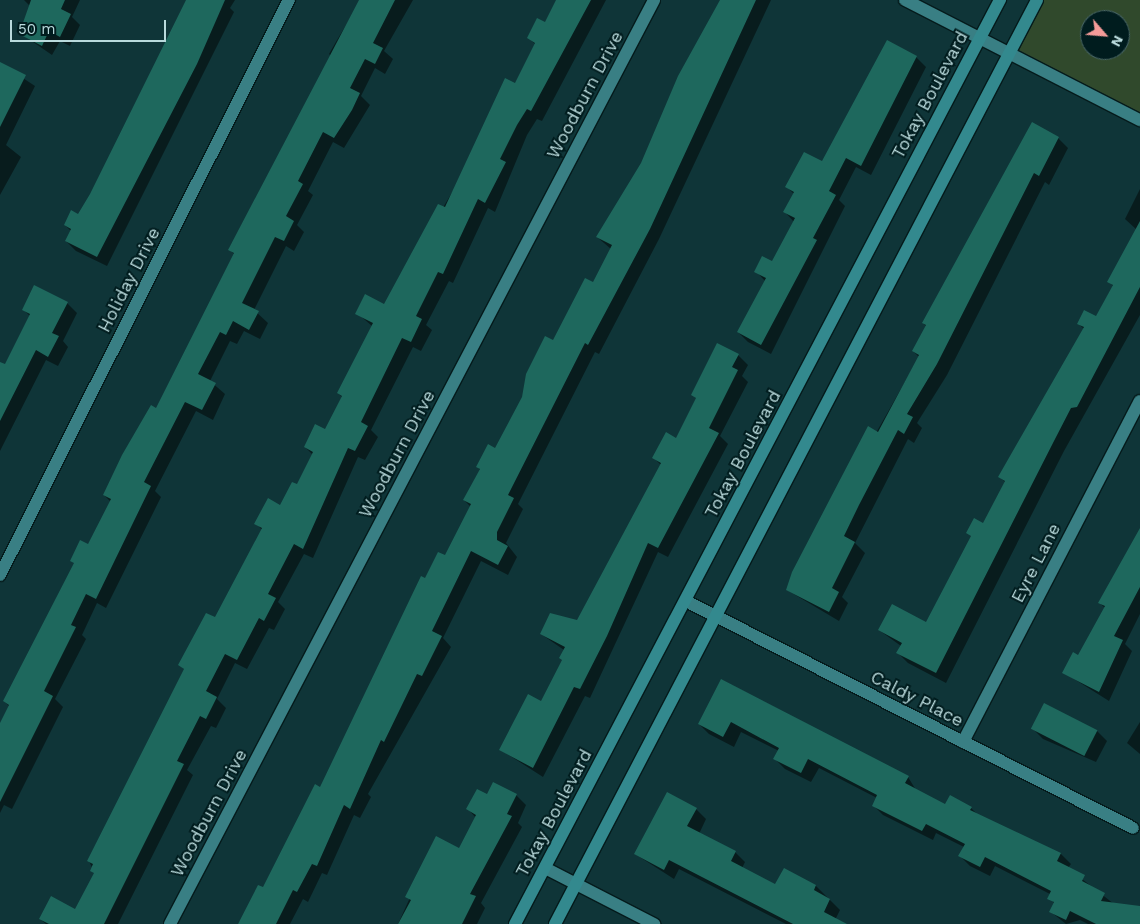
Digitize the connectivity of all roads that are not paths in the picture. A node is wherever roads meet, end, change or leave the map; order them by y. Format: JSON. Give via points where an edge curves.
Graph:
{"nodes":[{"id":1,"x":289,"y":0,"type":"edge"},
{"id":2,"x":654,"y":0,"type":"edge"},
{"id":3,"x":905,"y":0,"type":"edge"},
{"id":4,"x":1000,"y":0,"type":"edge"},
{"id":5,"x":1037,"y":0,"type":"edge"},
{"id":6,"x":980,"y":38,"type":"junction"},
{"id":7,"x":1010,"y":53,"type":"junction"},
{"id":8,"x":1140,"y":120,"type":"edge"},
{"id":9,"x":1140,"y":401,"type":"edge"},
{"id":10,"x":0,"y":575,"type":"edge"},
{"id":11,"x":686,"y":601,"type":"junction"},
{"id":12,"x":717,"y":617,"type":"junction"},
{"id":13,"x":964,"y":742,"type":"junction"},
{"id":14,"x":1132,"y":828,"type":"dead end"},
{"id":15,"x":545,"y":868,"type":"junction"},
{"id":16,"x":576,"y":884,"type":"junction"},
{"id":17,"x":170,"y":924,"type":"edge"},
{"id":18,"x":515,"y":924,"type":"edge"},
{"id":19,"x":555,"y":924,"type":"edge"},
{"id":20,"x":654,"y":924,"type":"edge"}],
"edges":[{"from":1,"to":10,"type":"street","name":"Holiday Drive"},
{"from":2,"to":17,"type":"street","name":"Woodburn Drive"},
{"from":3,"to":6,"type":"street"},
{"from":4,"to":6,"type":"street","name":"Tokay Boulevard"},
{"from":5,"to":7,"type":"street"},
{"from":6,"to":7,"type":"street"},
{"from":6,"to":11,"type":"street","name":"Tokay Boulevard"},
{"from":7,"to":8,"type":"street"},
{"from":7,"to":12,"type":"street"},
{"from":9,"to":13,"type":"street","name":"Eyre Lane"},
{"from":11,"to":12,"type":"street","name":"Caldy Place"},
{"from":11,"to":15,"type":"street","name":"Tokay Boulevard"},
{"from":12,"to":13,"type":"street","name":"Caldy Place"},
{"from":12,"to":16,"type":"street"},
{"from":13,"to":14,"type":"street","name":"Caldy Place"},
{"from":15,"to":16,"type":"street"},
{"from":15,"to":18,"type":"street","name":"Tokay Boulevard"},
{"from":16,"to":19,"type":"street"},
{"from":16,"to":20,"type":"street"}]}
